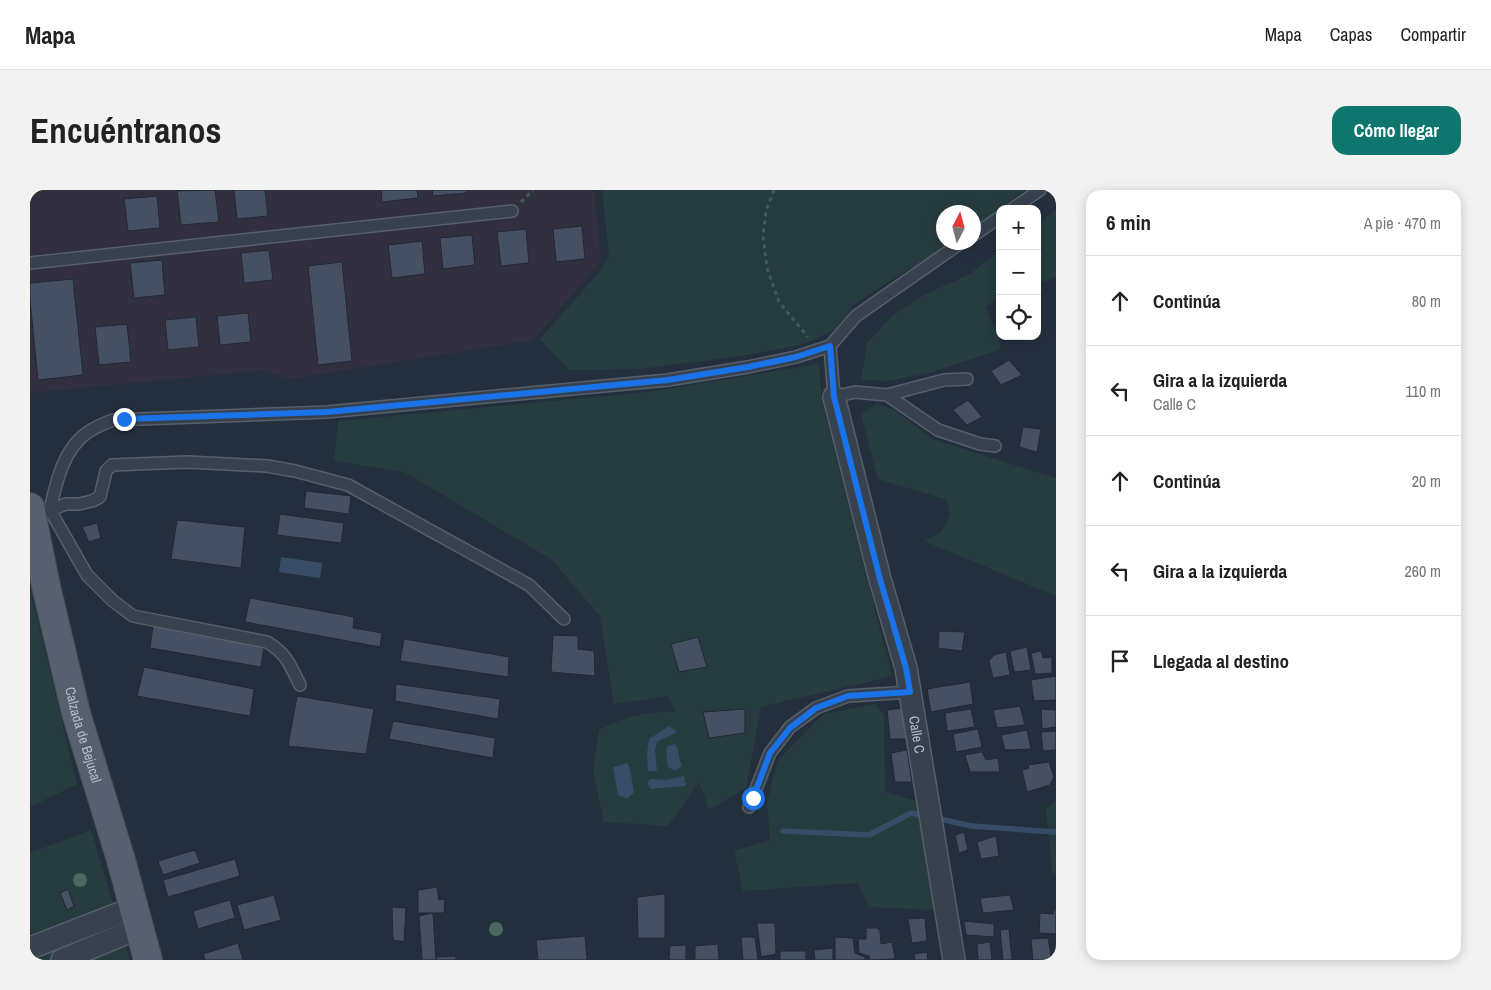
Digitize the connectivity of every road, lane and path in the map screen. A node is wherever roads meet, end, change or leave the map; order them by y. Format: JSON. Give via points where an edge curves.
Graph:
{"nodes":[{"id":1,"x":774,"y":190,"type":"edge"},
{"id":2,"x":1040,"y":190,"type":"edge"},
{"id":3,"x":1018,"y":205,"type":"edge"},
{"id":4,"x":512,"y":210,"type":"dead end"},
{"id":5,"x":996,"y":220,"type":"edge"},
{"id":6,"x":981,"y":230,"type":"edge"},
{"id":7,"x":951,"y":250,"type":"edge"},
{"id":8,"x":30,"y":263,"type":"edge"},
{"id":9,"x":830,"y":346,"type":"junction"},
{"id":10,"x":967,"y":379,"type":"dead end"},
{"id":11,"x":887,"y":395,"type":"junction"},
{"id":12,"x":834,"y":397,"type":"junction"},
{"id":13,"x":995,"y":446,"type":"dead end"},
{"id":14,"x":37,"y":511,"type":"edge"},
{"id":15,"x":564,"y":619,"type":"dead end"},
{"id":16,"x":300,"y":684,"type":"dead end"},
{"id":17,"x":910,"y":692,"type":"junction"},
{"id":18,"x":749,"y":807,"type":"dead end"},
{"id":19,"x":136,"y":918,"type":"junction"},
{"id":20,"x":30,"y":949,"type":"edge"},
{"id":21,"x":33,"y":960,"type":"edge"},
{"id":22,"x":62,"y":960,"type":"edge"},
{"id":23,"x":148,"y":960,"type":"edge"},
{"id":24,"x":954,"y":960,"type":"edge"}],
"edges":[{"from":1,"to":9,"type":"path","via":[[766,211],[763,236],[767,268],[779,302],[806,336]]},
{"from":2,"to":3,"type":"lane"},
{"from":4,"to":8,"type":"lane"},
{"from":5,"to":6,"type":"lane"},
{"from":7,"to":9,"type":"lane","via":[[856,316]]},
{"from":9,"to":12,"type":"lane"},
{"from":9,"to":14,"type":"lane","via":[[748,367],[659,381],[327,412],[113,420],[88,432],[69,452],[56,483]]},
{"from":10,"to":11,"type":"lane","via":[[944,380]]},
{"from":11,"to":12,"type":"lane","via":[[855,392]]},
{"from":11,"to":13,"type":"lane","via":[[938,430]]},
{"from":12,"to":17,"type":"street","name":"Calle C"},
{"from":14,"to":15,"type":"lane","via":[[100,497],[106,471],[112,465],[187,462],[267,466],[295,471],[348,485],[464,548],[529,585]]},
{"from":14,"to":16,"type":"lane","via":[[87,575],[133,616],[267,642],[280,650]]},
{"from":14,"to":19,"type":"main road","name":"Calzada de Bejucal","via":[[45,579],[76,713]]},
{"from":17,"to":18,"type":"lane","via":[[848,696],[816,708],[790,728],[770,753]]},
{"from":17,"to":24,"type":"street","name":"Calle C"},
{"from":19,"to":20,"type":"street"},
{"from":19,"to":22,"type":"street"},
{"from":19,"to":23,"type":"main road","name":"Calzada de Bejucal"},
{"from":20,"to":21,"type":"street"}]}
